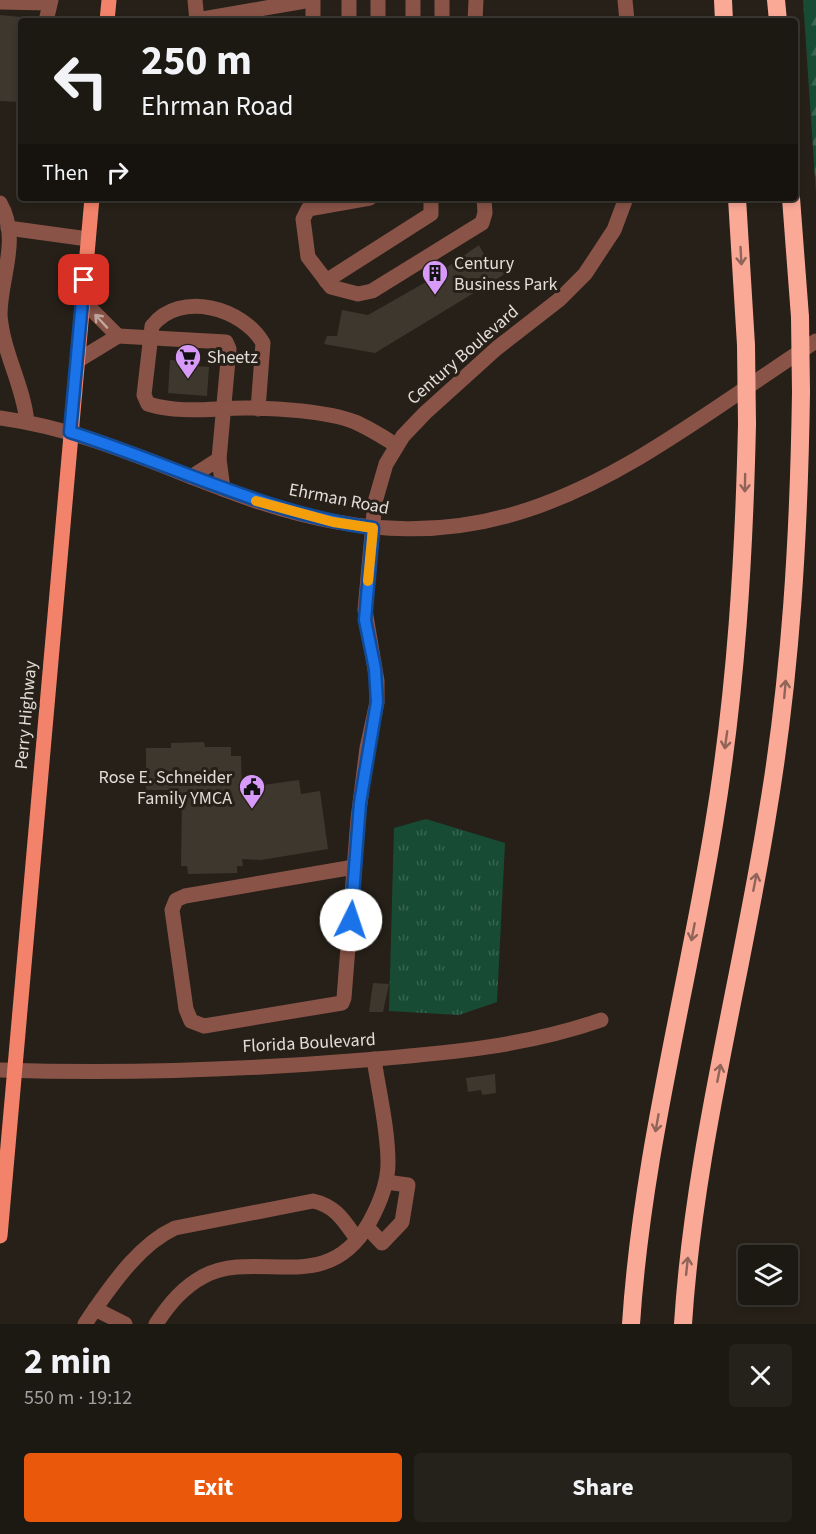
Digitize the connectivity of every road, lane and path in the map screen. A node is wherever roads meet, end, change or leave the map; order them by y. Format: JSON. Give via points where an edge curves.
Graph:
{"nodes":[{"id":1,"x":109,"y":0,"type":"edge"},
{"id":2,"x":195,"y":0,"type":"edge"},
{"id":3,"x":312,"y":0,"type":"edge"},
{"id":4,"x":349,"y":0,"type":"edge"},
{"id":5,"x":378,"y":0,"type":"edge"},
{"id":6,"x":413,"y":0,"type":"edge"},
{"id":7,"x":442,"y":0,"type":"edge"},
{"id":8,"x":476,"y":0,"type":"edge"},
{"id":9,"x":624,"y":0,"type":"edge"},
{"id":10,"x":723,"y":0,"type":"edge"},
{"id":11,"x":776,"y":0,"type":"edge"},
{"id":12,"x":0,"y":2,"type":"edge"},
{"id":13,"x":49,"y":2,"type":"edge"},
{"id":14,"x":46,"y":18,"type":"edge"},
{"id":15,"x":107,"y":18,"type":"edge"},
{"id":16,"x":197,"y":18,"type":"edge"},
{"id":17,"x":213,"y":18,"type":"edge"},
{"id":18,"x":313,"y":18,"type":"edge"},
{"id":19,"x":349,"y":18,"type":"edge"},
{"id":20,"x":378,"y":18,"type":"edge"},
{"id":21,"x":413,"y":18,"type":"edge"},
{"id":22,"x":442,"y":18,"type":"edge"},
{"id":23,"x":476,"y":18,"type":"edge"},
{"id":24,"x":627,"y":18,"type":"edge"},
{"id":25,"x":724,"y":18,"type":"edge"},
{"id":26,"x":778,"y":18,"type":"edge"},
{"id":27,"x":92,"y":201,"type":"edge"},
{"id":28,"x":351,"y":201,"type":"edge"},
{"id":29,"x":431,"y":201,"type":"edge"},
{"id":30,"x":484,"y":201,"type":"edge"},
{"id":31,"x":625,"y":201,"type":"edge"},
{"id":32,"x":737,"y":201,"type":"edge"},
{"id":33,"x":791,"y":201,"type":"edge"},
{"id":34,"x":0,"y":203,"type":"edge"},
{"id":35,"x":8,"y":228,"type":"junction"},
{"id":36,"x":88,"y":239,"type":"junction"},
{"id":37,"x":326,"y":281,"type":"junction"},
{"id":38,"x":82,"y":300,"type":"junction"},
{"id":39,"x":118,"y":336,"type":"junction"},
{"id":40,"x":150,"y":338,"type":"junction"},
{"id":41,"x":816,"y":341,"type":"edge"},
{"id":42,"x":77,"y":361,"type":"junction"},
{"id":43,"x":258,"y":409,"type":"junction"},
{"id":44,"x":224,"y":410,"type":"junction"},
{"id":45,"x":0,"y":418,"type":"edge"},
{"id":46,"x":27,"y":422,"type":"junction"},
{"id":47,"x":70,"y":432,"type":"junction"},
{"id":48,"x":396,"y":445,"type":"junction"},
{"id":49,"x":219,"y":459,"type":"junction"},
{"id":50,"x":191,"y":477,"type":"junction"},
{"id":51,"x":223,"y":489,"type":"junction"},
{"id":52,"x":373,"y":528,"type":"junction"},
{"id":53,"x":354,"y":867,"type":"junction"},
{"id":54,"x":601,"y":1020,"type":"dead end"},
{"id":55,"x":374,"y":1059,"type":"junction"},
{"id":56,"x":8,"y":1070,"type":"edge"},
{"id":57,"x":386,"y":1182,"type":"junction"},
{"id":58,"x":362,"y":1233,"type":"junction"},
{"id":59,"x":0,"y":1236,"type":"edge"},
{"id":60,"x":95,"y":1309,"type":"junction"},
{"id":61,"x":85,"y":1324,"type":"edge"},
{"id":62,"x":125,"y":1324,"type":"edge"},
{"id":63,"x":156,"y":1324,"type":"edge"},
{"id":64,"x":631,"y":1324,"type":"edge"},
{"id":65,"x":683,"y":1324,"type":"edge"}],
"edges":[{"from":1,"to":15,"type":"main road"},
{"from":2,"to":16,"type":"street"},
{"from":3,"to":17,"type":"street"},
{"from":3,"to":18,"type":"street"},
{"from":4,"to":19,"type":"street"},
{"from":5,"to":20,"type":"street"},
{"from":6,"to":21,"type":"street"},
{"from":7,"to":22,"type":"street"},
{"from":8,"to":23,"type":"street"},
{"from":9,"to":24,"type":"street"},
{"from":10,"to":25,"type":"highway"},
{"from":11,"to":26,"type":"highway"},
{"from":12,"to":13,"type":"street"},
{"from":13,"to":14,"type":"street"},
{"from":27,"to":36,"type":"main road","name":"Perry Highway"},
{"from":28,"to":37,"type":"street","via":[[308,208],[303,219],[308,257]]},
{"from":29,"to":37,"type":"street","via":[[431,214]]},
{"from":30,"to":37,"type":"street","via":[[482,223],[372,291],[345,292]]},
{"from":31,"to":48,"type":"street","name":"Century Boulevard","via":[[614,231],[585,274],[425,413]]},
{"from":32,"to":64,"type":"highway","one_way":true,"bridge":true,"via":[[747,424],[744,554],[734,680],[714,825],[647,1181]]},
{"from":65,"to":33,"type":"highway","one_way":true,"bridge":true,"via":[[699,1179],[767,817],[784,705],[800,489],[800,317]]},
{"from":34,"to":35,"type":"street"},
{"from":35,"to":36,"type":"street"},
{"from":35,"to":46,"type":"street","via":[[10,241],[0,313],[5,350],[24,398]]},
{"from":36,"to":38,"type":"main road","name":"Perry Highway"},
{"from":39,"to":38,"type":"street","one_way":true},
{"from":38,"to":42,"type":"main road","name":"Perry Highway"},
{"from":39,"to":40,"type":"street"},
{"from":39,"to":42,"type":"street"},
{"from":40,"to":43,"type":"street","via":[[158,318],[184,306],[213,309],[249,324],[263,343]]},
{"from":40,"to":44,"type":"street","via":[[144,395],[148,404],[160,408]]},
{"from":40,"to":44,"type":"street","via":[[226,342],[229,349]]},
{"from":41,"to":52,"type":"street","name":"Ehrman Road","via":[[636,459],[563,498],[522,514],[470,525],[416,530]]},
{"from":42,"to":47,"type":"main road","name":"Perry Highway"},
{"from":43,"to":44,"type":"street"},
{"from":43,"to":48,"type":"street","via":[[328,415]]},
{"from":44,"to":49,"type":"street"},
{"from":45,"to":46,"type":"street","name":"Ehrman Road"},
{"from":46,"to":47,"type":"street","name":"Ehrman Road"},
{"from":47,"to":50,"type":"street","name":"Ehrman Road","via":[[136,453]]},
{"from":47,"to":56,"type":"main road","name":"Perry Highway"},
{"from":48,"to":52,"type":"street","name":"Century Boulevard","via":[[382,474]]},
{"from":49,"to":50,"type":"street"},
{"from":49,"to":51,"type":"street"},
{"from":50,"to":51,"type":"street","name":"Ehrman Road"},
{"from":51,"to":52,"type":"street","name":"Ehrman Road","via":[[316,518]]},
{"from":52,"to":53,"type":"street","name":"Century Boulevard","via":[[365,620],[377,702],[364,772]]},
{"from":53,"to":53,"type":"street","name":"Century Boulevard","via":[[176,900],[172,910],[191,1021],[204,1026],[342,1003]]},
{"from":54,"to":55,"type":"street","name":"Florida Boulevard","via":[[558,1035],[483,1049]]},
{"from":55,"to":56,"type":"street","name":"Florida Boulevard","via":[[156,1071]]},
{"from":55,"to":57,"type":"street","via":[[387,1141]]},
{"from":56,"to":59,"type":"main road","name":"Perry Highway"},
{"from":57,"to":58,"type":"street","via":[[378,1207]]},
{"from":57,"to":58,"type":"street","via":[[408,1185],[402,1222],[382,1243]]},
{"from":58,"to":60,"type":"street","via":[[328,1204],[313,1201],[204,1220],[158,1236],[109,1288]]},
{"from":58,"to":63,"type":"street","via":[[342,1253],[305,1268],[226,1269],[205,1275],[185,1288]]},
{"from":60,"to":61,"type":"street"},
{"from":60,"to":62,"type":"street"}]}
